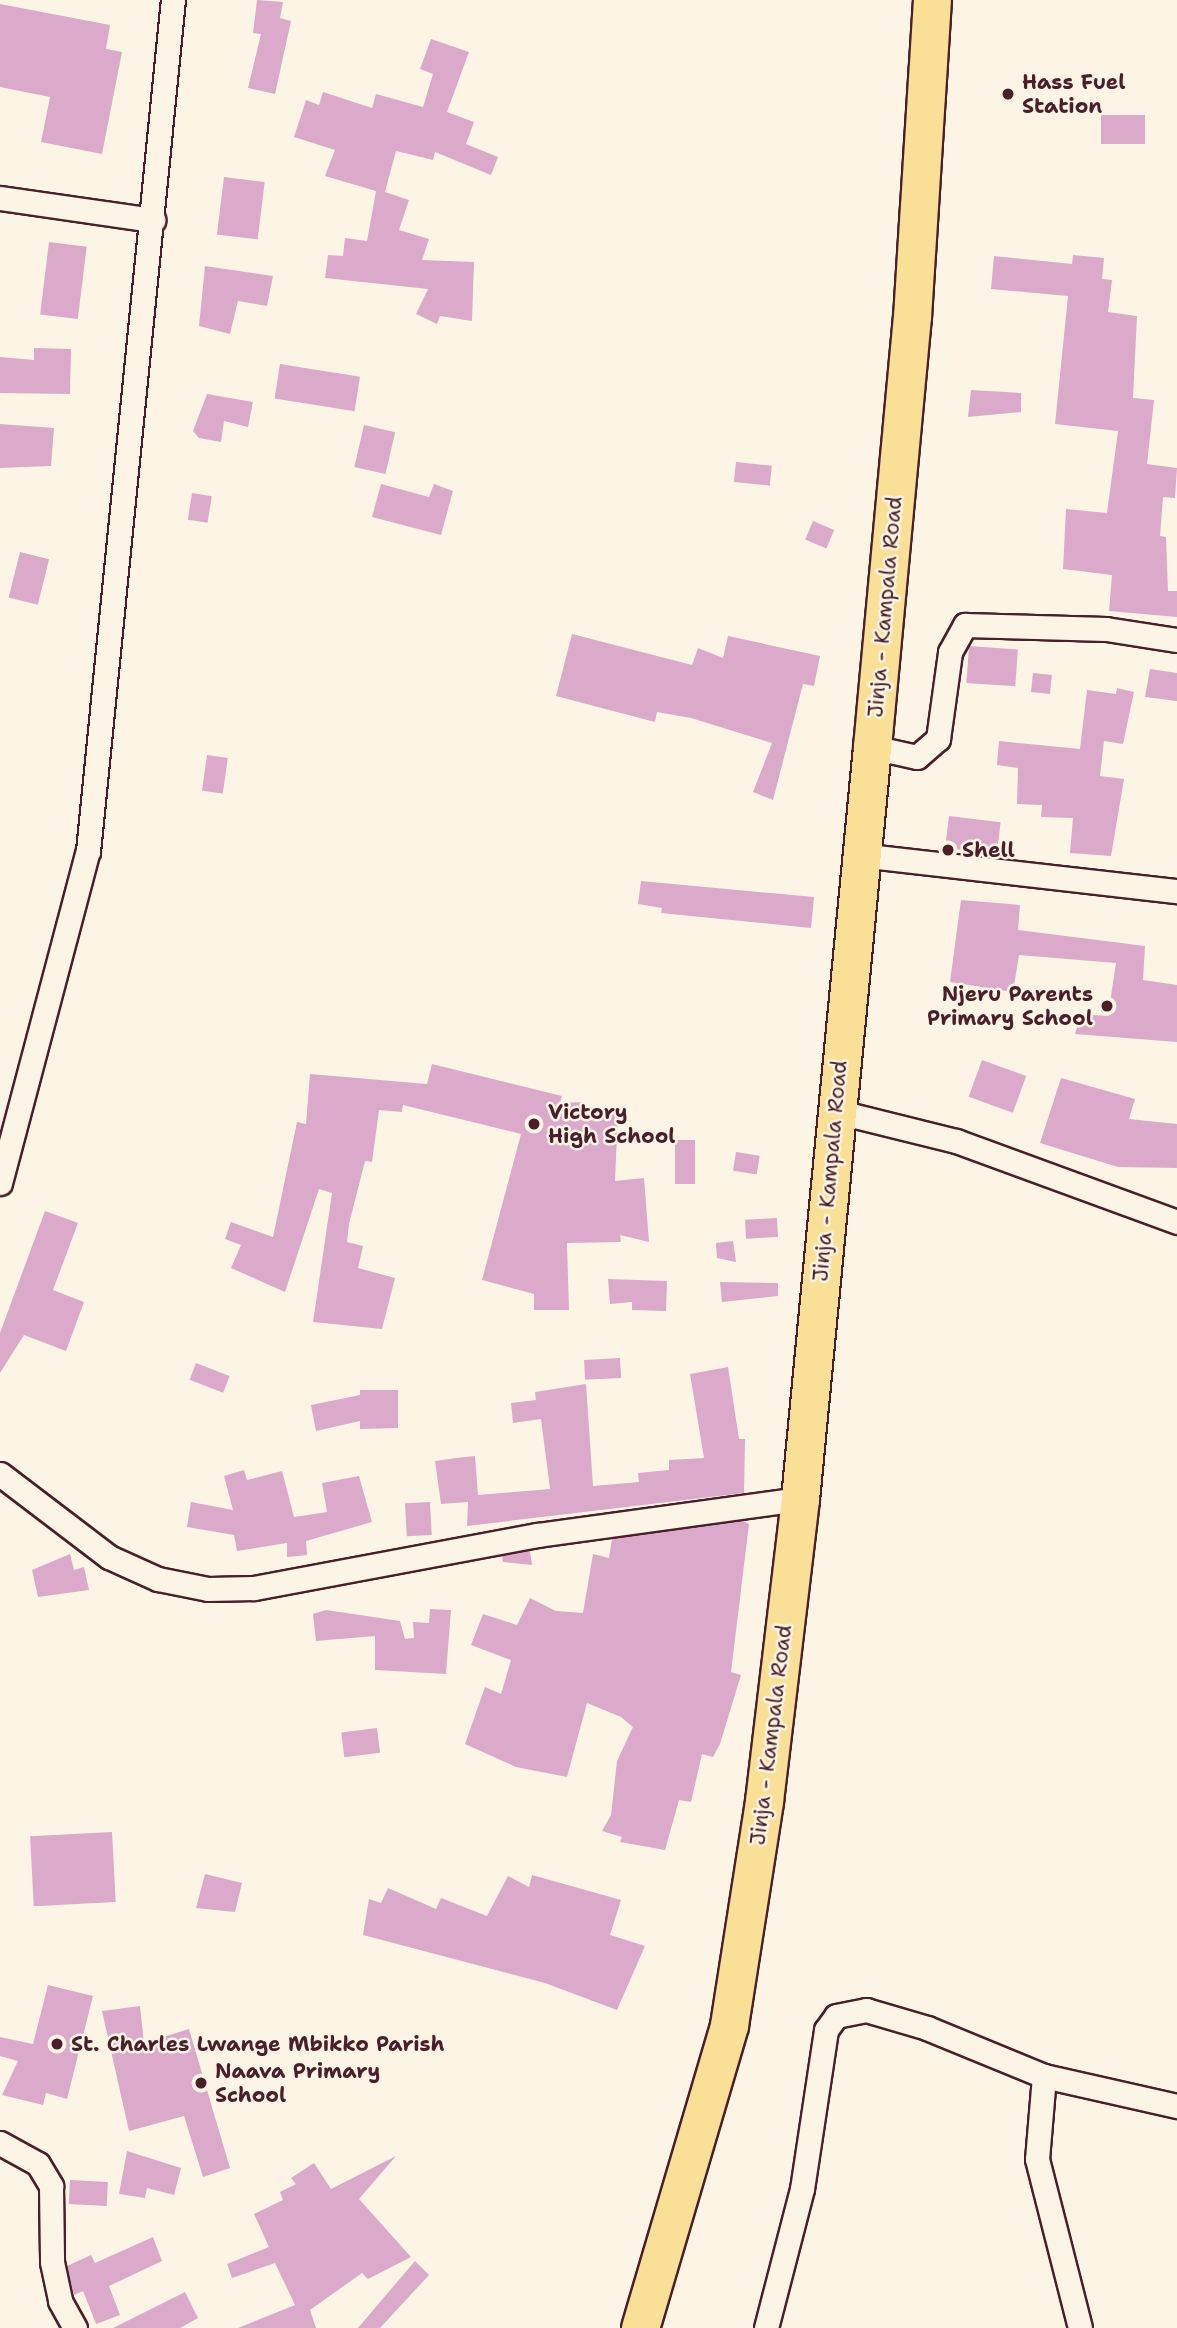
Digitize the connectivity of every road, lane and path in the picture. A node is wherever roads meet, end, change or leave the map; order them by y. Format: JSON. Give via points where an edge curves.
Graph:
{"nodes":[{"id":1,"x":173,"y":0,"type":"edge"},
{"id":2,"x":932,"y":0,"type":"edge"},
{"id":3,"x":0,"y":198,"type":"edge"},
{"id":4,"x":153,"y":220,"type":"junction"},
{"id":5,"x":1177,"y":640,"type":"edge"},
{"id":6,"x":872,"y":747,"type":"junction"},
{"id":7,"x":859,"y":855,"type":"junction"},
{"id":8,"x":1177,"y":891,"type":"edge"},
{"id":9,"x":835,"y":1111,"type":"junction"},
{"id":10,"x":0,"y":1183,"type":"edge"},
{"id":11,"x":1177,"y":1222,"type":"edge"},
{"id":12,"x":0,"y":1474,"type":"edge"},
{"id":13,"x":800,"y":1499,"type":"junction"},
{"id":14,"x":1044,"y":2076,"type":"junction"},
{"id":15,"x":1177,"y":2105,"type":"edge"},
{"id":16,"x":0,"y":2143,"type":"edge"},
{"id":17,"x":75,"y":2328,"type":"edge"},
{"id":18,"x":640,"y":2328,"type":"edge"},
{"id":19,"x":766,"y":2328,"type":"edge"},
{"id":20,"x":1080,"y":2328,"type":"edge"}],
"edges":[{"from":1,"to":4,"type":"street"},
{"from":2,"to":6,"type":"highway","name":"Jinja - Kampala Road","via":[[912,317]]},
{"from":3,"to":4,"type":"street"},
{"from":4,"to":10,"type":"street","via":[[88,851]]},
{"from":5,"to":6,"type":"street","via":[[1106,629],[965,625],[950,652],[945,724],[929,750],[917,757]]},
{"from":6,"to":7,"type":"highway","name":"Jinja - Kampala Road"},
{"from":7,"to":8,"type":"street"},
{"from":7,"to":9,"type":"highway","name":"Jinja - Kampala Road"},
{"from":9,"to":11,"type":"street","via":[[956,1141]]},
{"from":9,"to":13,"type":"highway","name":"Jinja - Kampala Road"},
{"from":12,"to":13,"type":"street","via":[[110,1557],[158,1579],[208,1588],[254,1588],[537,1535]]},
{"from":13,"to":18,"type":"highway","name":"Jinja - Kampala Road","via":[[753,1886],[729,2025]]},
{"from":14,"to":15,"type":"street"},
{"from":14,"to":19,"type":"street","via":[[927,2028],[866,2010],[836,2015],[826,2030],[802,2189]]},
{"from":14,"to":20,"type":"street","via":[[1037,2158]]},
{"from":16,"to":17,"type":"street","via":[[38,2164],[51,2186],[52,2262],[60,2301]]}]}
